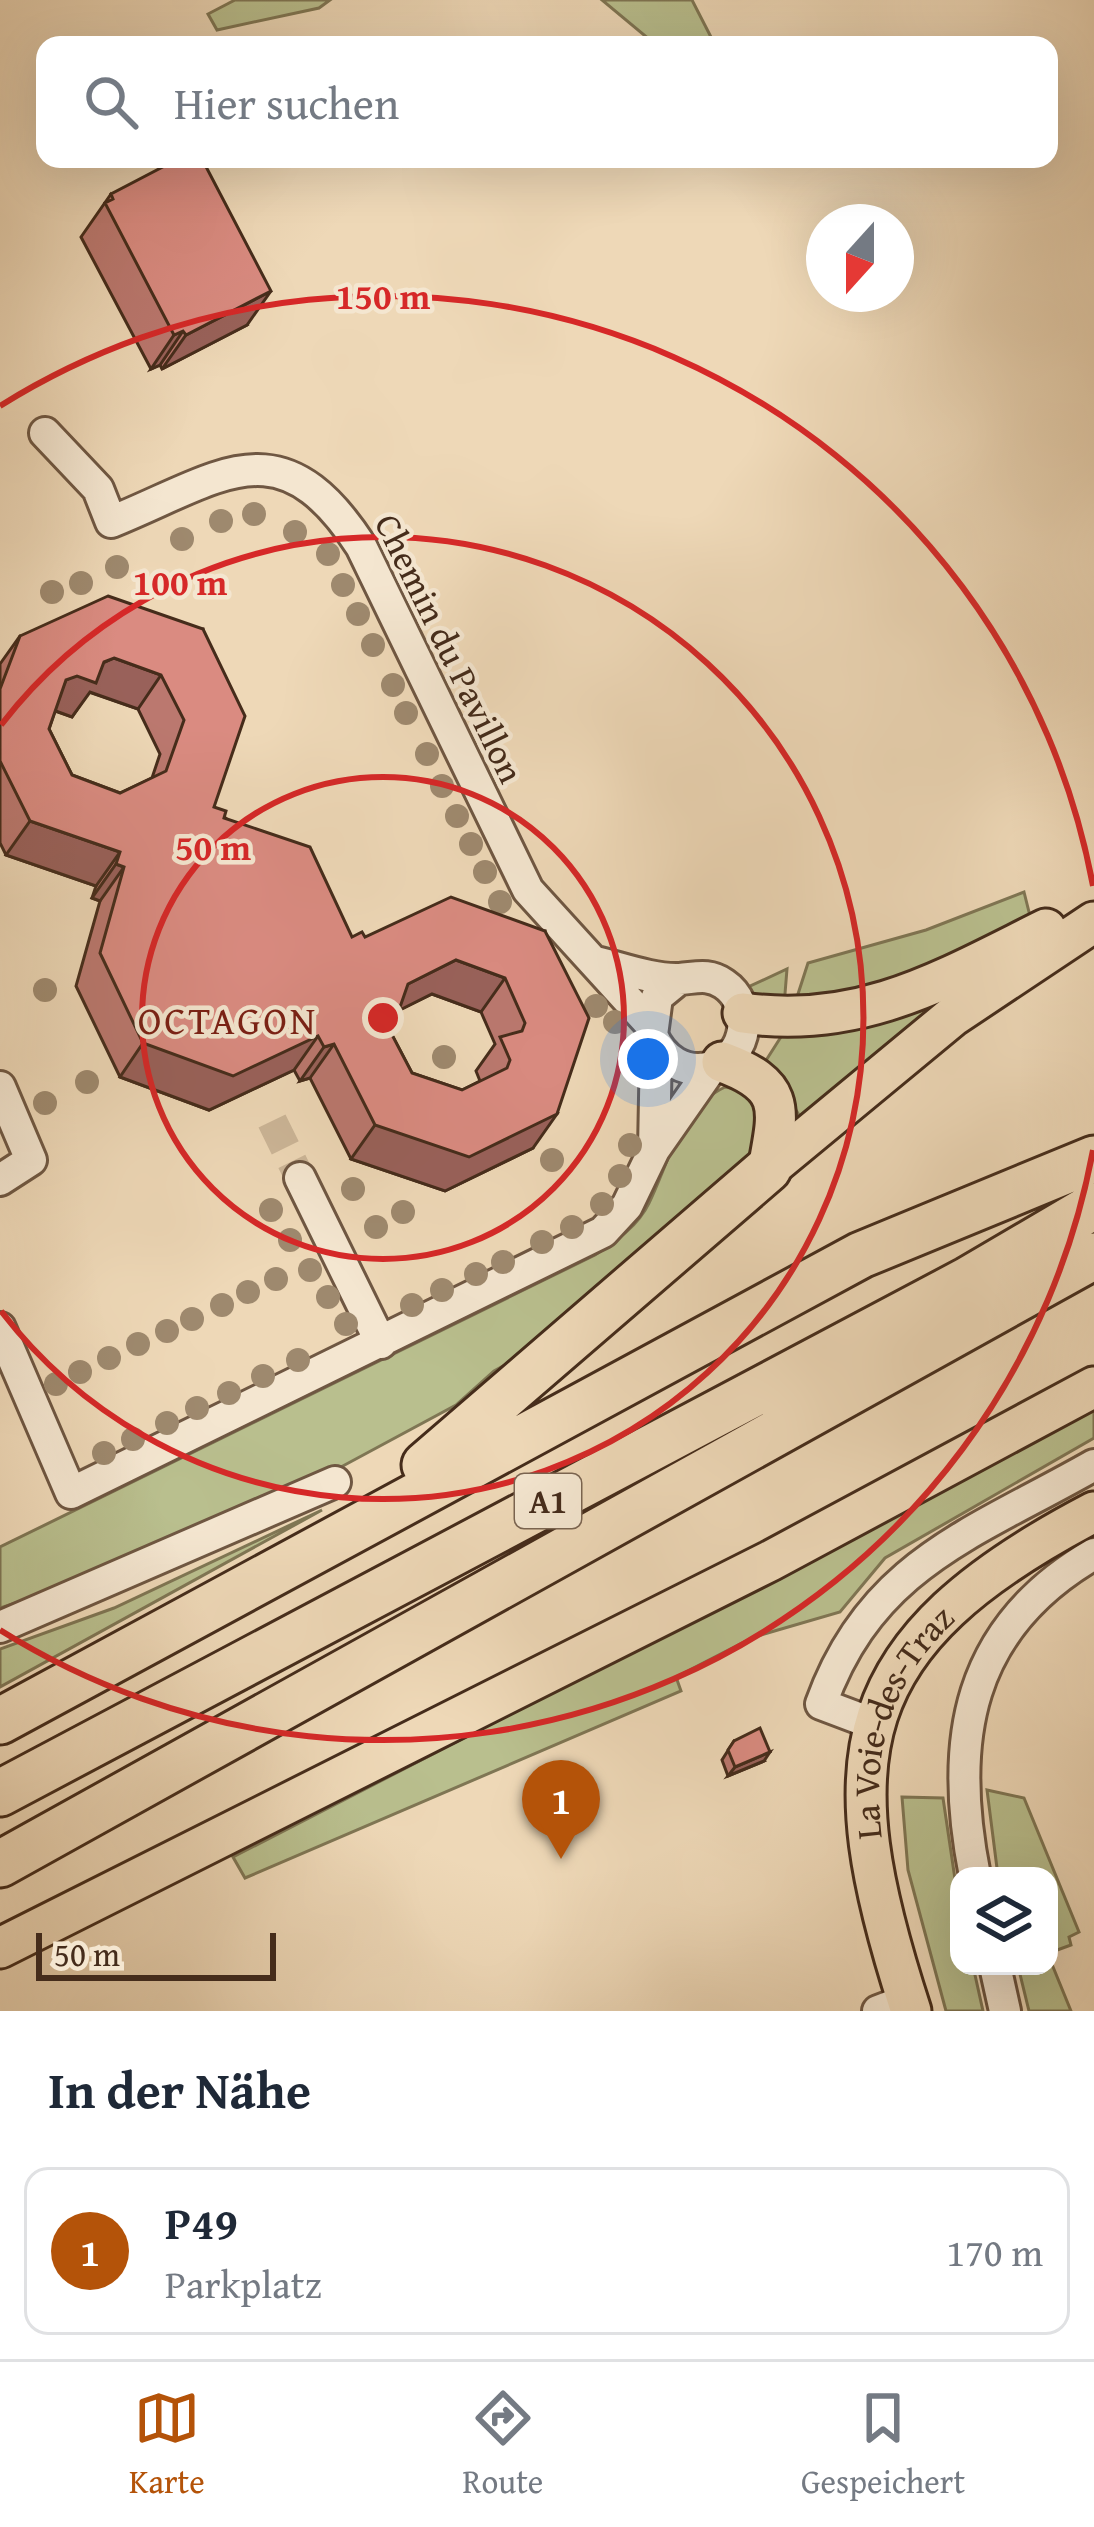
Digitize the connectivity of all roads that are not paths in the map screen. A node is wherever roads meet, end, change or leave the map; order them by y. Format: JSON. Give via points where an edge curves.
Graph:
{"nodes":[{"id":1,"x":45,"y":433,"type":"dead end"},
{"id":2,"x":1094,"y":905,"type":"edge"},
{"id":3,"x":1094,"y":922,"type":"edge"},
{"id":4,"x":596,"y":962,"type":"junction"},
{"id":5,"x":679,"y":979,"type":"junction"},
{"id":6,"x":743,"y":1012,"type":"junction"},
{"id":7,"x":653,"y":1035,"type":"junction"},
{"id":8,"x":717,"y":1065,"type":"junction"},
{"id":9,"x":2,"y":1092,"type":"edge"},
{"id":10,"x":654,"y":1150,"type":"junction"},
{"id":11,"x":1094,"y":1159,"type":"edge"},
{"id":12,"x":768,"y":1169,"type":"junction"},
{"id":13,"x":300,"y":1178,"type":"tunnel mouth"},
{"id":14,"x":0,"y":1180,"type":"edge"},
{"id":15,"x":1094,"y":1206,"type":"edge"},
{"id":16,"x":1094,"y":1256,"type":"edge"},
{"id":17,"x":0,"y":1328,"type":"edge"},
{"id":18,"x":381,"y":1343,"type":"junction"},
{"id":19,"x":1094,"y":1388,"type":"edge"},
{"id":20,"x":1094,"y":1465,"type":"edge"},
{"id":21,"x":335,"y":1482,"type":"dead end"},
{"id":22,"x":1094,"y":1513,"type":"edge"},
{"id":23,"x":354,"y":1525,"type":"junction"},
{"id":24,"x":1094,"y":1554,"type":"edge"},
{"id":25,"x":0,"y":1627,"type":"edge"},
{"id":26,"x":0,"y":1721,"type":"edge"},
{"id":27,"x":874,"y":1724,"type":"junction"},
{"id":28,"x":245,"y":1730,"type":"junction"},
{"id":29,"x":0,"y":1793,"type":"edge"},
{"id":30,"x":0,"y":1864,"type":"edge"},
{"id":31,"x":974,"y":1867,"type":"edge"},
{"id":32,"x":0,"y":1898,"type":"edge"},
{"id":33,"x":0,"y":1948,"type":"edge"},
{"id":34,"x":997,"y":1975,"type":"edge"},
{"id":35,"x":898,"y":2007,"type":"edge"},
{"id":36,"x":1005,"y":2011,"type":"edge"}],
"edges":[{"from":1,"to":4,"type":"street","name":"Chemin du Pavillon","via":[[98,489],[110,522],[247,469],[308,484],[361,546],[528,890]]},
{"from":2,"to":6,"type":"main road","via":[[932,986],[873,1006],[785,1020]]},
{"from":3,"to":12,"type":"main road","via":[[953,1016]]},
{"from":4,"to":5,"type":"street"},
{"from":4,"to":7,"type":"street","name":"Chemin du Pavillon"},
{"from":5,"to":6,"type":"street","via":[[715,979],[734,992]]},
{"from":5,"to":7,"type":"street","via":[[657,997]]},
{"from":6,"to":8,"type":"street","via":[[741,1041]]},
{"from":7,"to":8,"type":"street","via":[[681,1066]]},
{"from":7,"to":10,"type":"street"},
{"from":8,"to":10,"type":"street"},
{"from":8,"to":12,"type":"main road","via":[[759,1077],[775,1101]]},
{"from":9,"to":14,"type":"street","via":[[31,1160]]},
{"from":10,"to":18,"type":"street","via":[[627,1206],[603,1232]]},
{"from":11,"to":23,"type":"highway","via":[[862,1255]]},
{"from":12,"to":23,"type":"highway"},
{"from":13,"to":18,"type":"street"},
{"from":15,"to":29,"type":"highway","number":"A1"},
{"from":16,"to":28,"type":"highway","number":"A1"},
{"from":17,"to":18,"type":"street","via":[[71,1493]]},
{"from":19,"to":33,"type":"main road","via":[[770,1561]]},
{"from":20,"to":27,"type":"street","via":[[916,1566],[876,1600],[837,1659],[820,1704]]},
{"from":21,"to":25,"type":"street"},
{"from":22,"to":27,"type":"main road","name":"La Voie-des-Traz","via":[[1000,1569],[931,1627],[899,1666]]},
{"from":23,"to":26,"type":"highway"},
{"from":24,"to":31,"type":"street","via":[[1026,1606],[990,1657],[967,1722],[963,1795]]},
{"from":27,"to":35,"type":"main road","name":"La Voie-des-Traz","via":[[864,1765],[866,1843]]},
{"from":28,"to":30,"type":"highway","number":"A1"},
{"from":28,"to":32,"type":"highway"},
{"from":34,"to":36,"type":"street"}]}
